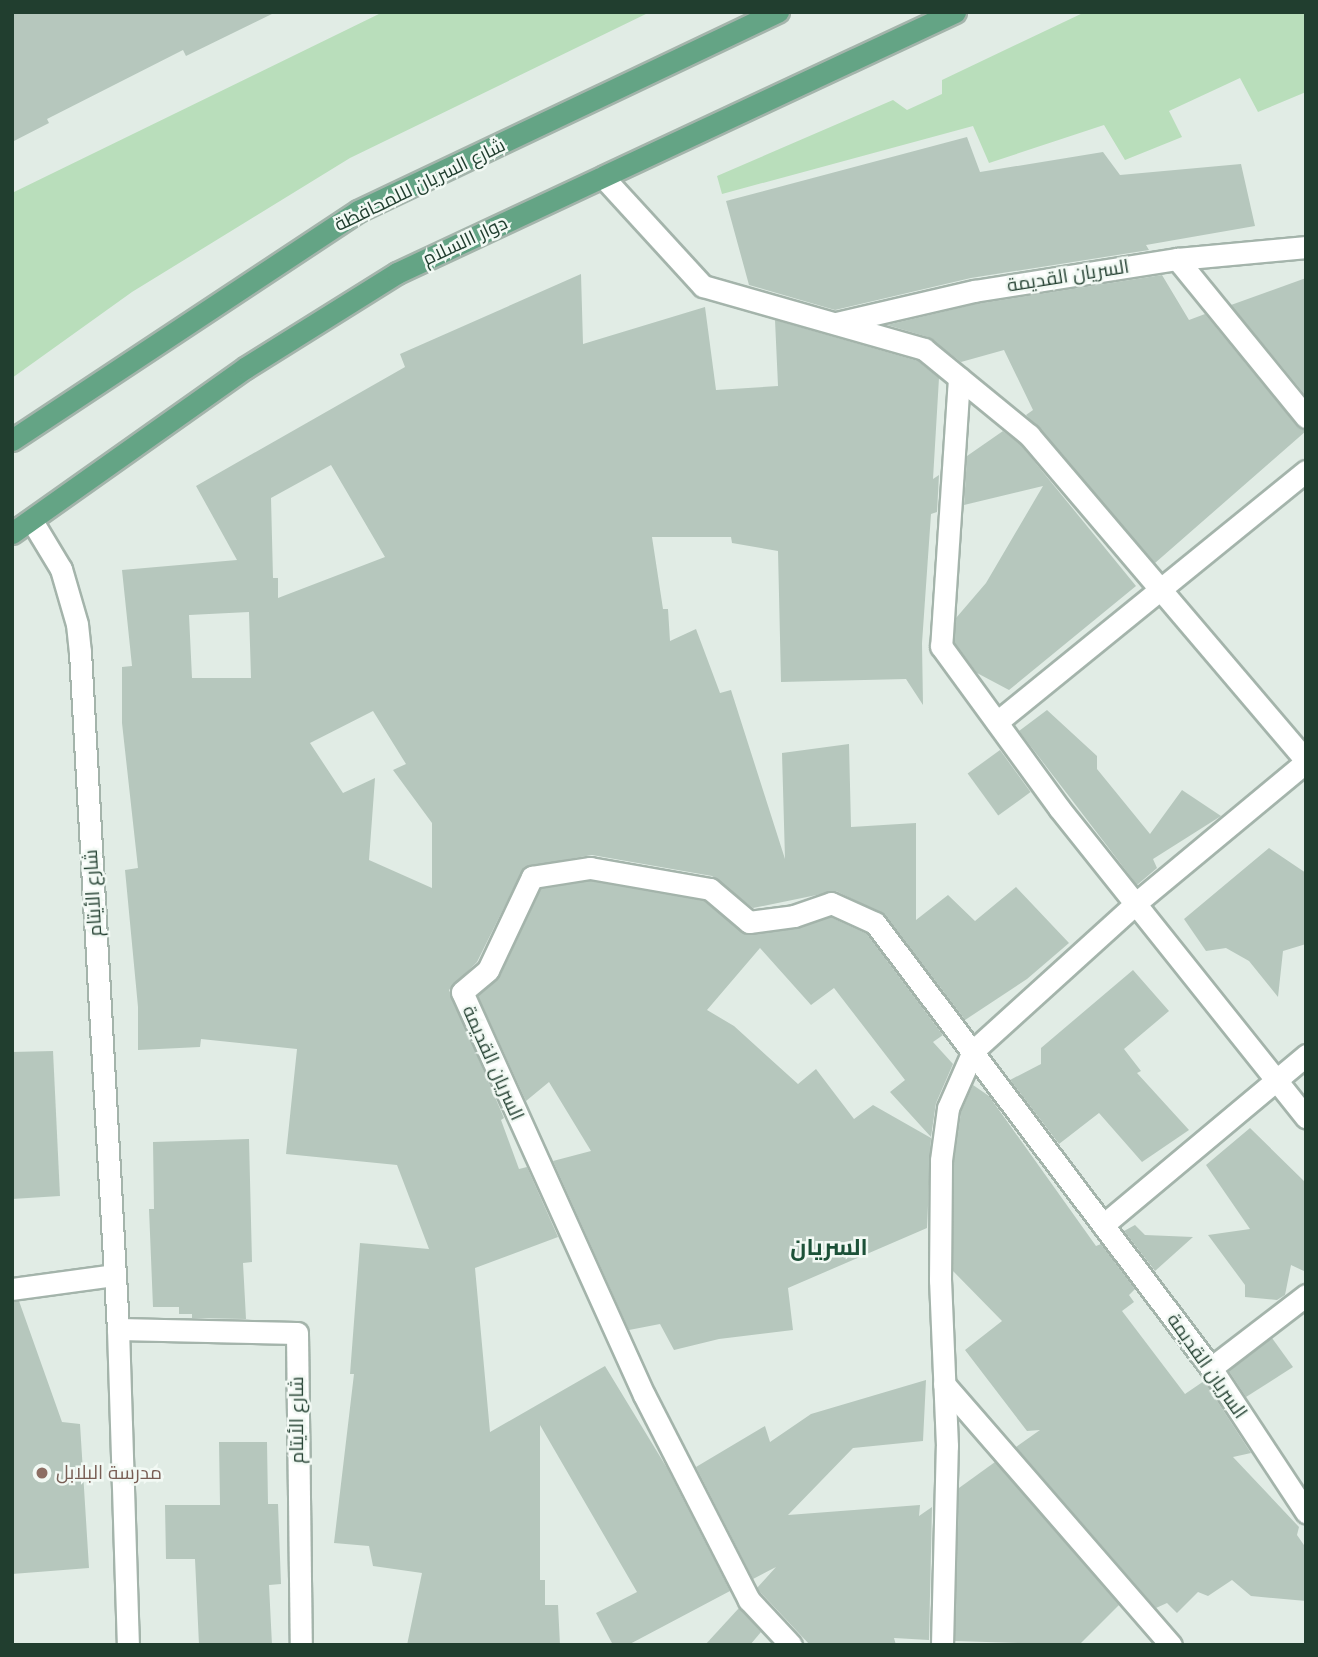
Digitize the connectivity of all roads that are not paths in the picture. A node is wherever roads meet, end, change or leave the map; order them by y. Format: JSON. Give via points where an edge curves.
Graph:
{"nodes":[{"id":1,"x":778,"y":12,"type":"edge"},
{"id":2,"x":955,"y":12,"type":"edge"},
{"id":3,"x":603,"y":177,"type":"junction"},
{"id":4,"x":1306,"y":247,"type":"edge"},
{"id":5,"x":1177,"y":259,"type":"junction"},
{"id":6,"x":834,"y":324,"type":"junction"},
{"id":7,"x":959,"y":378,"type":"junction"},
{"id":8,"x":1306,"y":417,"type":"edge"},
{"id":9,"x":12,"y":440,"type":"edge"},
{"id":10,"x":1306,"y":471,"type":"edge"},
{"id":11,"x":32,"y":521,"type":"junction"},
{"id":12,"x":12,"y":533,"type":"edge"},
{"id":13,"x":1160,"y":588,"type":"junction"},
{"id":14,"x":997,"y":722,"type":"junction"},
{"id":15,"x":1306,"y":761,"type":"edge"},
{"id":16,"x":1136,"y":903,"type":"junction"},
{"id":17,"x":973,"y":1051,"type":"junction"},
{"id":18,"x":1306,"y":1055,"type":"edge"},
{"id":19,"x":1276,"y":1079,"type":"junction"},
{"id":20,"x":1306,"y":1117,"type":"edge"},
{"id":21,"x":1103,"y":1225,"type":"junction"},
{"id":22,"x":114,"y":1275,"type":"junction"},
{"id":23,"x":12,"y":1289,"type":"edge"},
{"id":24,"x":1306,"y":1295,"type":"edge"},
{"id":25,"x":118,"y":1329,"type":"junction"},
{"id":26,"x":1211,"y":1368,"type":"junction"},
{"id":27,"x":944,"y":1384,"type":"junction"},
{"id":28,"x":1306,"y":1512,"type":"edge"},
{"id":29,"x":128,"y":1645,"type":"edge"},
{"id":30,"x":301,"y":1645,"type":"edge"},
{"id":31,"x":791,"y":1645,"type":"edge"},
{"id":32,"x":942,"y":1645,"type":"edge"},
{"id":33,"x":1171,"y":1645,"type":"edge"}],
"edges":[{"from":1,"to":9,"type":"main road","name":"شارع السريان لللمحافظة","via":[[358,211]]},
{"from":2,"to":3,"type":"main road","name":"دوار االسلام"},
{"from":3,"to":6,"type":"street","name":"السريان القديمة","via":[[703,286]]},
{"from":3,"to":11,"type":"main road","name":"دوار االسلام","via":[[397,272],[245,368]]},
{"from":4,"to":5,"type":"street","name":"السريان القديمة"},
{"from":5,"to":6,"type":"street","name":"السريان القديمة","via":[[974,291]]},
{"from":5,"to":8,"type":"street"},
{"from":6,"to":7,"type":"street","name":"السريان القديمة","via":[[923,349]]},
{"from":7,"to":13,"type":"street","name":"السريان القديمة","via":[[1029,435]]},
{"from":7,"to":14,"type":"street","via":[[941,646]]},
{"from":10,"to":13,"type":"street"},
{"from":11,"to":12,"type":"main road","name":"دوار االسلام"},
{"from":11,"to":22,"type":"street","name":"شارع الأيتام","via":[[61,569],[77,624]]},
{"from":13,"to":14,"type":"street"},
{"from":13,"to":15,"type":"street","name":"السريان القديمة"},
{"from":14,"to":16,"type":"street"},
{"from":15,"to":16,"type":"street","name":"السريان القديمة"},
{"from":16,"to":17,"type":"street","name":"السريان القديمة"},
{"from":16,"to":19,"type":"street"},
{"from":17,"to":21,"type":"street","name":"السريان القديمة"},
{"from":17,"to":27,"type":"street","name":"السريان القديمة","via":[[948,1108],[941,1160]]},
{"from":17,"to":31,"type":"street","name":"السريان القديمة","via":[[875,923],[831,903],[794,916],[749,922],[710,889],[590,868],[532,877],[488,970],[462,992],[644,1395],[749,1600]]},
{"from":18,"to":19,"type":"street"},
{"from":19,"to":20,"type":"street"},
{"from":19,"to":21,"type":"street"},
{"from":21,"to":26,"type":"street","name":"السريان القديمة"},
{"from":22,"to":23,"type":"street"},
{"from":22,"to":25,"type":"street","name":"شارع الأيتام"},
{"from":24,"to":26,"type":"street"},
{"from":25,"to":29,"type":"street","name":"شارع الأيتام"},
{"from":25,"to":30,"type":"street","name":"شارع الأيتام","via":[[298,1334]]},
{"from":26,"to":28,"type":"street","name":"السريان القديمة"},
{"from":27,"to":32,"type":"street","name":"السريان القديمة"},
{"from":27,"to":33,"type":"street"}]}
